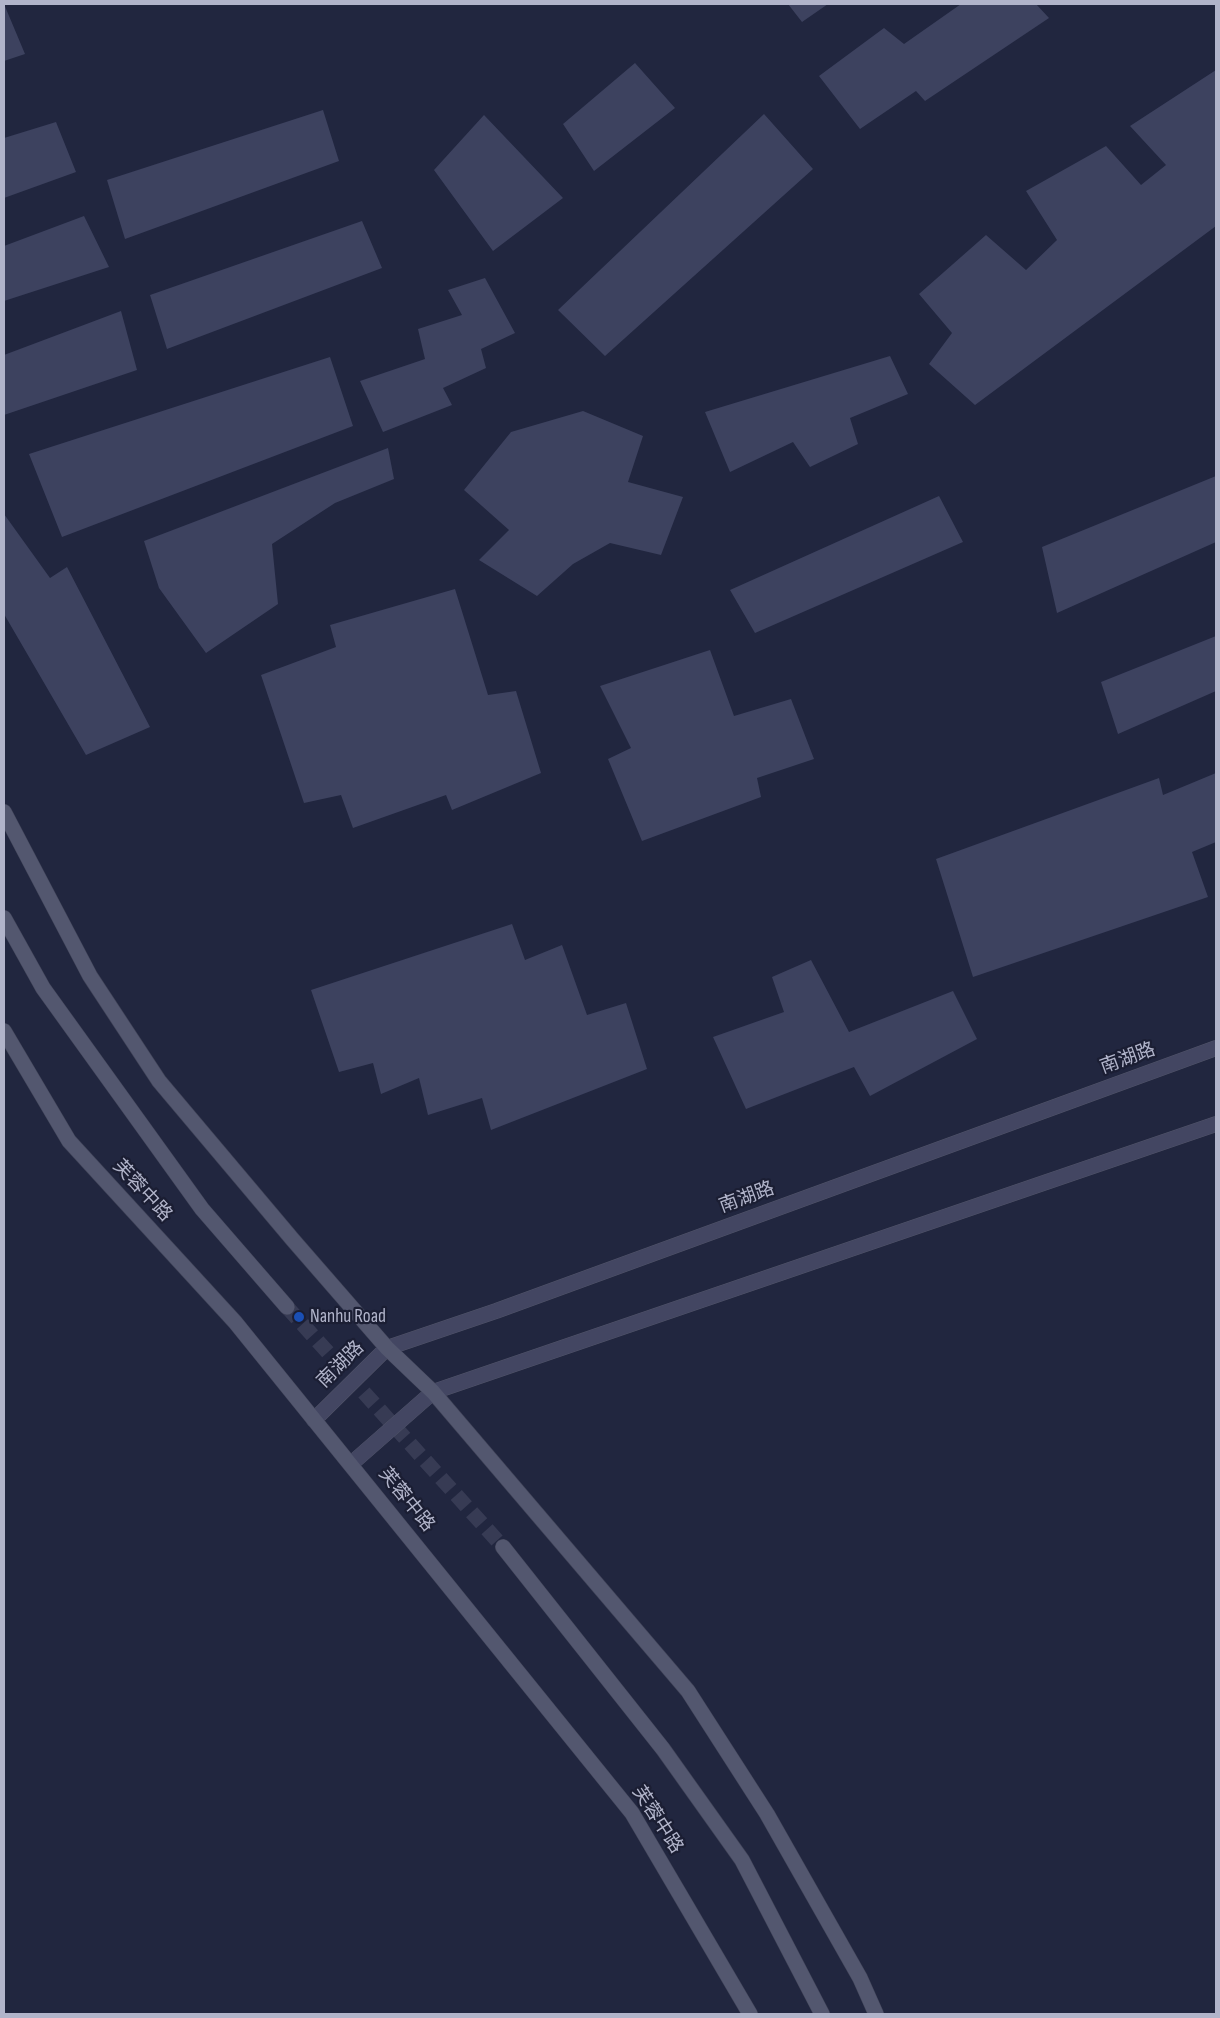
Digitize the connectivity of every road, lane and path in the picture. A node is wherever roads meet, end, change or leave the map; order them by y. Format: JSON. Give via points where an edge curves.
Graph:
{"nodes":[{"id":1,"x":4,"y":812,"type":"edge"},
{"id":2,"x":4,"y":918,"type":"edge"},
{"id":3,"x":4,"y":1031,"type":"edge"},
{"id":4,"x":1216,"y":1048,"type":"edge"},
{"id":5,"x":1216,"y":1124,"type":"edge"},
{"id":6,"x":287,"y":1308,"type":"tunnel mouth"},
{"id":7,"x":387,"y":1348,"type":"junction"},
{"id":8,"x":433,"y":1392,"type":"junction"},
{"id":9,"x":314,"y":1420,"type":"junction"},
{"id":10,"x":351,"y":1464,"type":"junction"},
{"id":11,"x":504,"y":1547,"type":"tunnel mouth"},
{"id":12,"x":750,"y":2014,"type":"edge"},
{"id":13,"x":822,"y":2014,"type":"edge"},
{"id":14,"x":876,"y":2014,"type":"edge"}],
"edges":[{"from":1,"to":7,"type":"main road","via":[[90,976],[159,1080]]},
{"from":2,"to":6,"type":"main road","name":"芙蓉中路","via":[[43,988],[196,1201]]},
{"from":3,"to":9,"type":"main road","name":"芙蓉中路","via":[[69,1142],[234,1322]]},
{"from":4,"to":7,"type":"main road","name":"南湖路"},
{"from":5,"to":8,"type":"main road"},
{"from":7,"to":8,"type":"main road"},
{"from":7,"to":9,"type":"main road","name":"南湖路"},
{"from":8,"to":10,"type":"main road"},
{"from":8,"to":14,"type":"main road","via":[[688,1691],[767,1814],[860,1978]]},
{"from":9,"to":10,"type":"main road","name":"芙蓉中路"},
{"from":10,"to":12,"type":"main road","name":"芙蓉中路","via":[[632,1813]]},
{"from":11,"to":13,"type":"main road","via":[[663,1749],[742,1860]]}]}
